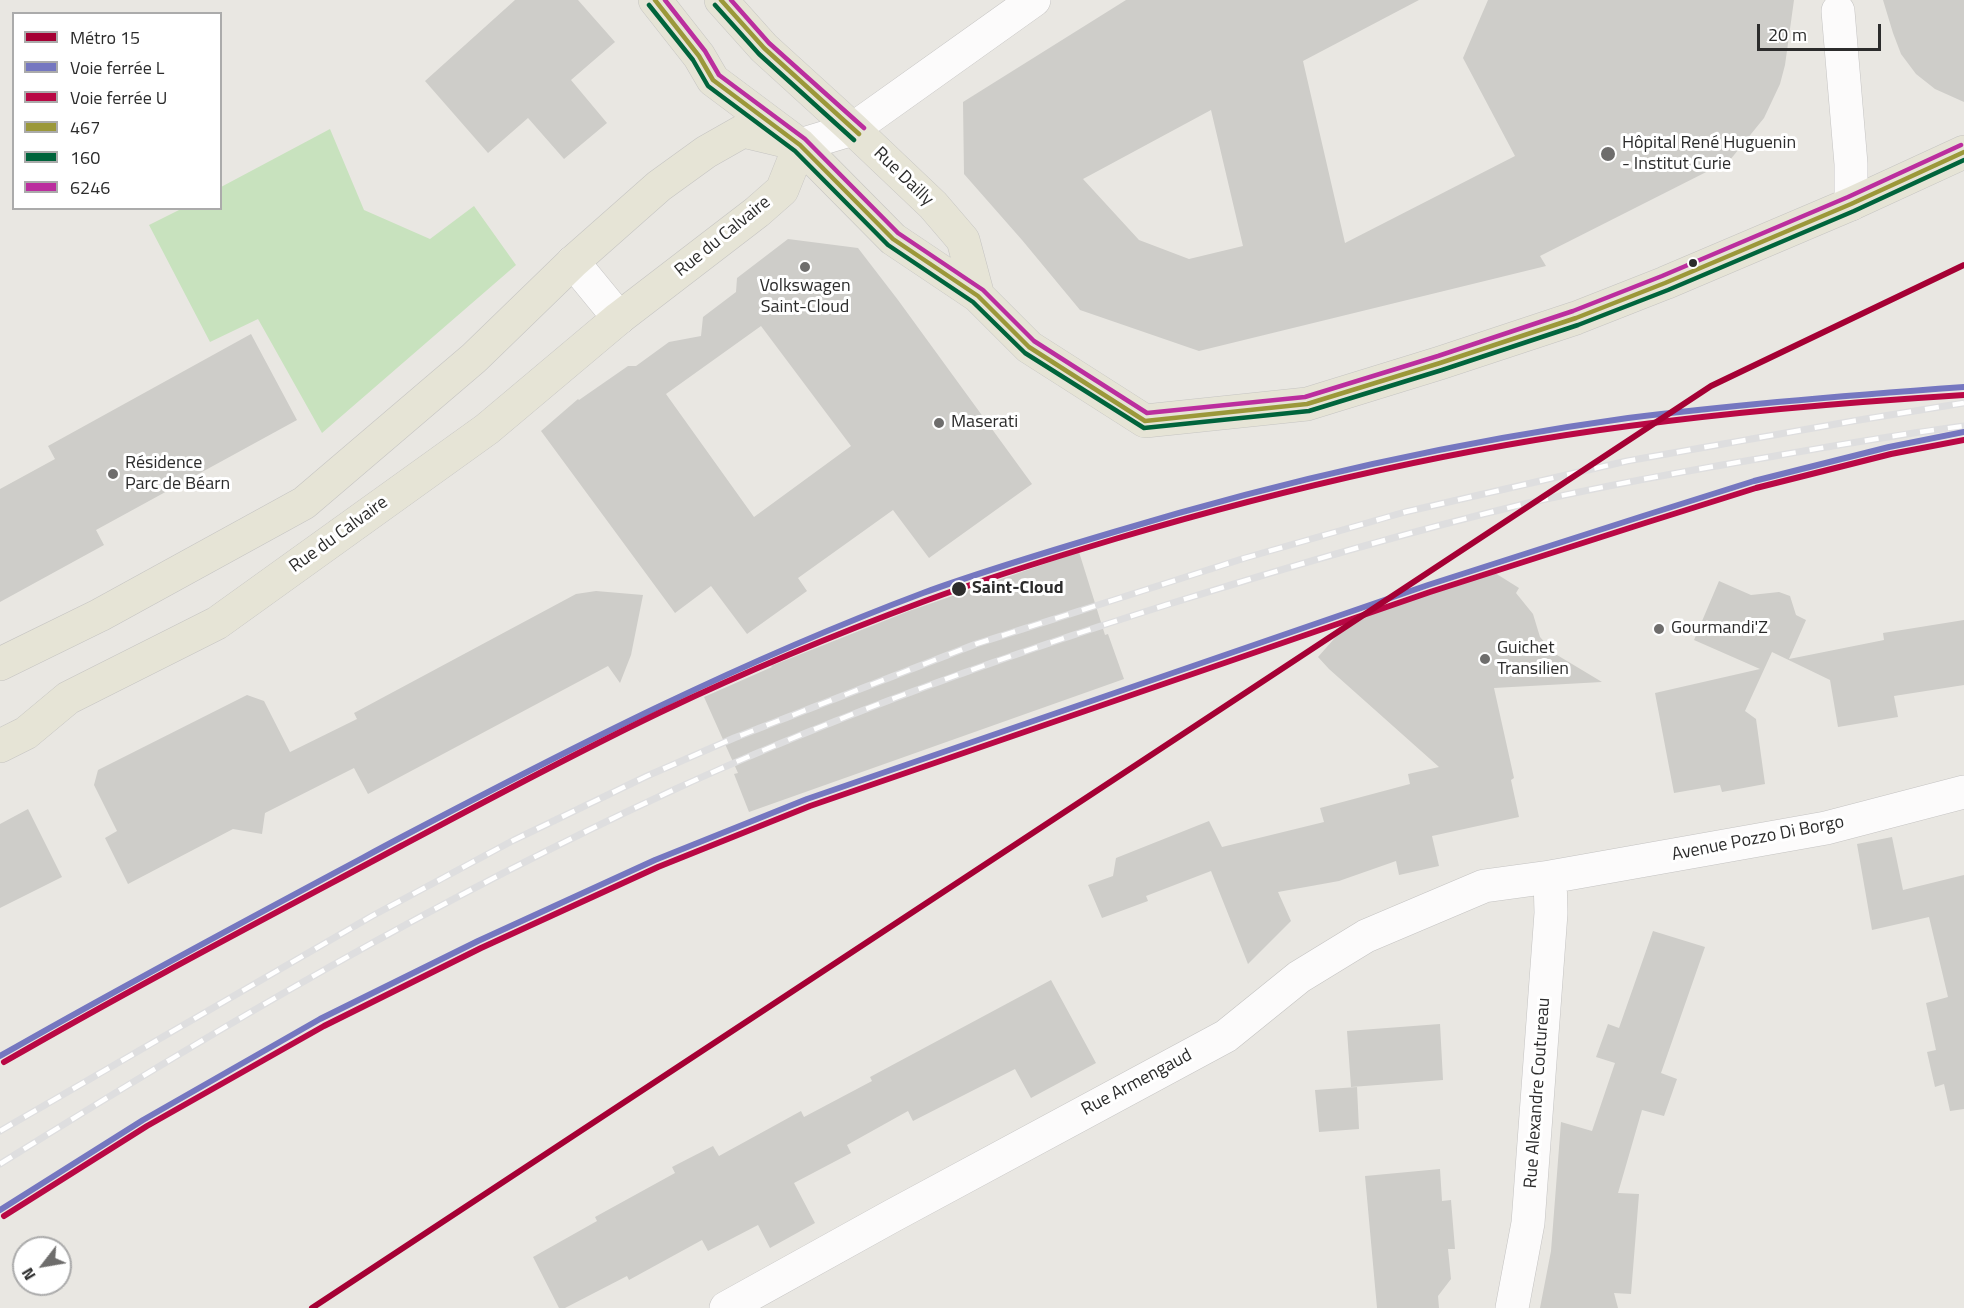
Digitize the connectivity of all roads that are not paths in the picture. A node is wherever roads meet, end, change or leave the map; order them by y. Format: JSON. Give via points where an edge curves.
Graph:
{"nodes":[{"id":1,"x":655,"y":0,"type":"edge"},
{"id":2,"x":722,"y":0,"type":"edge"},
{"id":3,"x":1034,"y":0,"type":"edge"},
{"id":4,"x":1838,"y":11,"type":"dead end"},
{"id":5,"x":853,"y":129,"type":"junction"},
{"id":6,"x":800,"y":145,"type":"junction"},
{"id":7,"x":1964,"y":152,"type":"edge"},
{"id":8,"x":1851,"y":204,"type":"junction"},
{"id":9,"x":573,"y":262,"type":"junction"},
{"id":10,"x":978,"y":296,"type":"junction"},
{"id":11,"x":619,"y":318,"type":"junction"},
{"id":12,"x":0,"y":664,"type":"edge"},
{"id":13,"x":0,"y":746,"type":"edge"},
{"id":14,"x":1964,"y":792,"type":"edge"},
{"id":15,"x":1550,"y":877,"type":"junction"},
{"id":16,"x":726,"y":1308,"type":"edge"},
{"id":17,"x":1512,"y":1308,"type":"edge"}],
"edges":[{"from":1,"to":6,"type":"main road","via":[[713,80]]},
{"from":2,"to":5,"type":"main road","name":"Rue Dailly","via":[[764,48]]},
{"from":3,"to":5,"type":"street"},
{"from":4,"to":8,"type":"street"},
{"from":5,"to":6,"type":"street"},
{"from":5,"to":10,"type":"main road","name":"Rue Dailly","via":[[933,205],[963,240]]},
{"from":6,"to":9,"type":"main road","via":[[743,131],[659,186]]},
{"from":6,"to":10,"type":"main road","via":[[893,239]]},
{"from":6,"to":11,"type":"main road","name":"Rue du Calvaire","via":[[782,189],[745,223]]},
{"from":7,"to":8,"type":"main road"},
{"from":8,"to":10,"type":"main road","via":[[1576,318],[1306,404],[1145,421],[1029,347]]},
{"from":9,"to":11,"type":"street"},
{"from":9,"to":12,"type":"main road","via":[[474,358],[304,503],[100,615]]},
{"from":11,"to":13,"type":"main road","name":"Rue du Calvaire","via":[[487,429],[217,623],[68,698],[26,733]]},
{"from":14,"to":15,"type":"street","name":"Avenue Pozzo Di Borgo","via":[[1826,828]]},
{"from":15,"to":16,"type":"street","name":"Rue Armengaud","via":[[1484,886],[1366,936],[1299,977],[1226,1036]]},
{"from":15,"to":17,"type":"street","name":"Rue Alexandre Coutureau","via":[[1551,913],[1528,1223]]}]}
